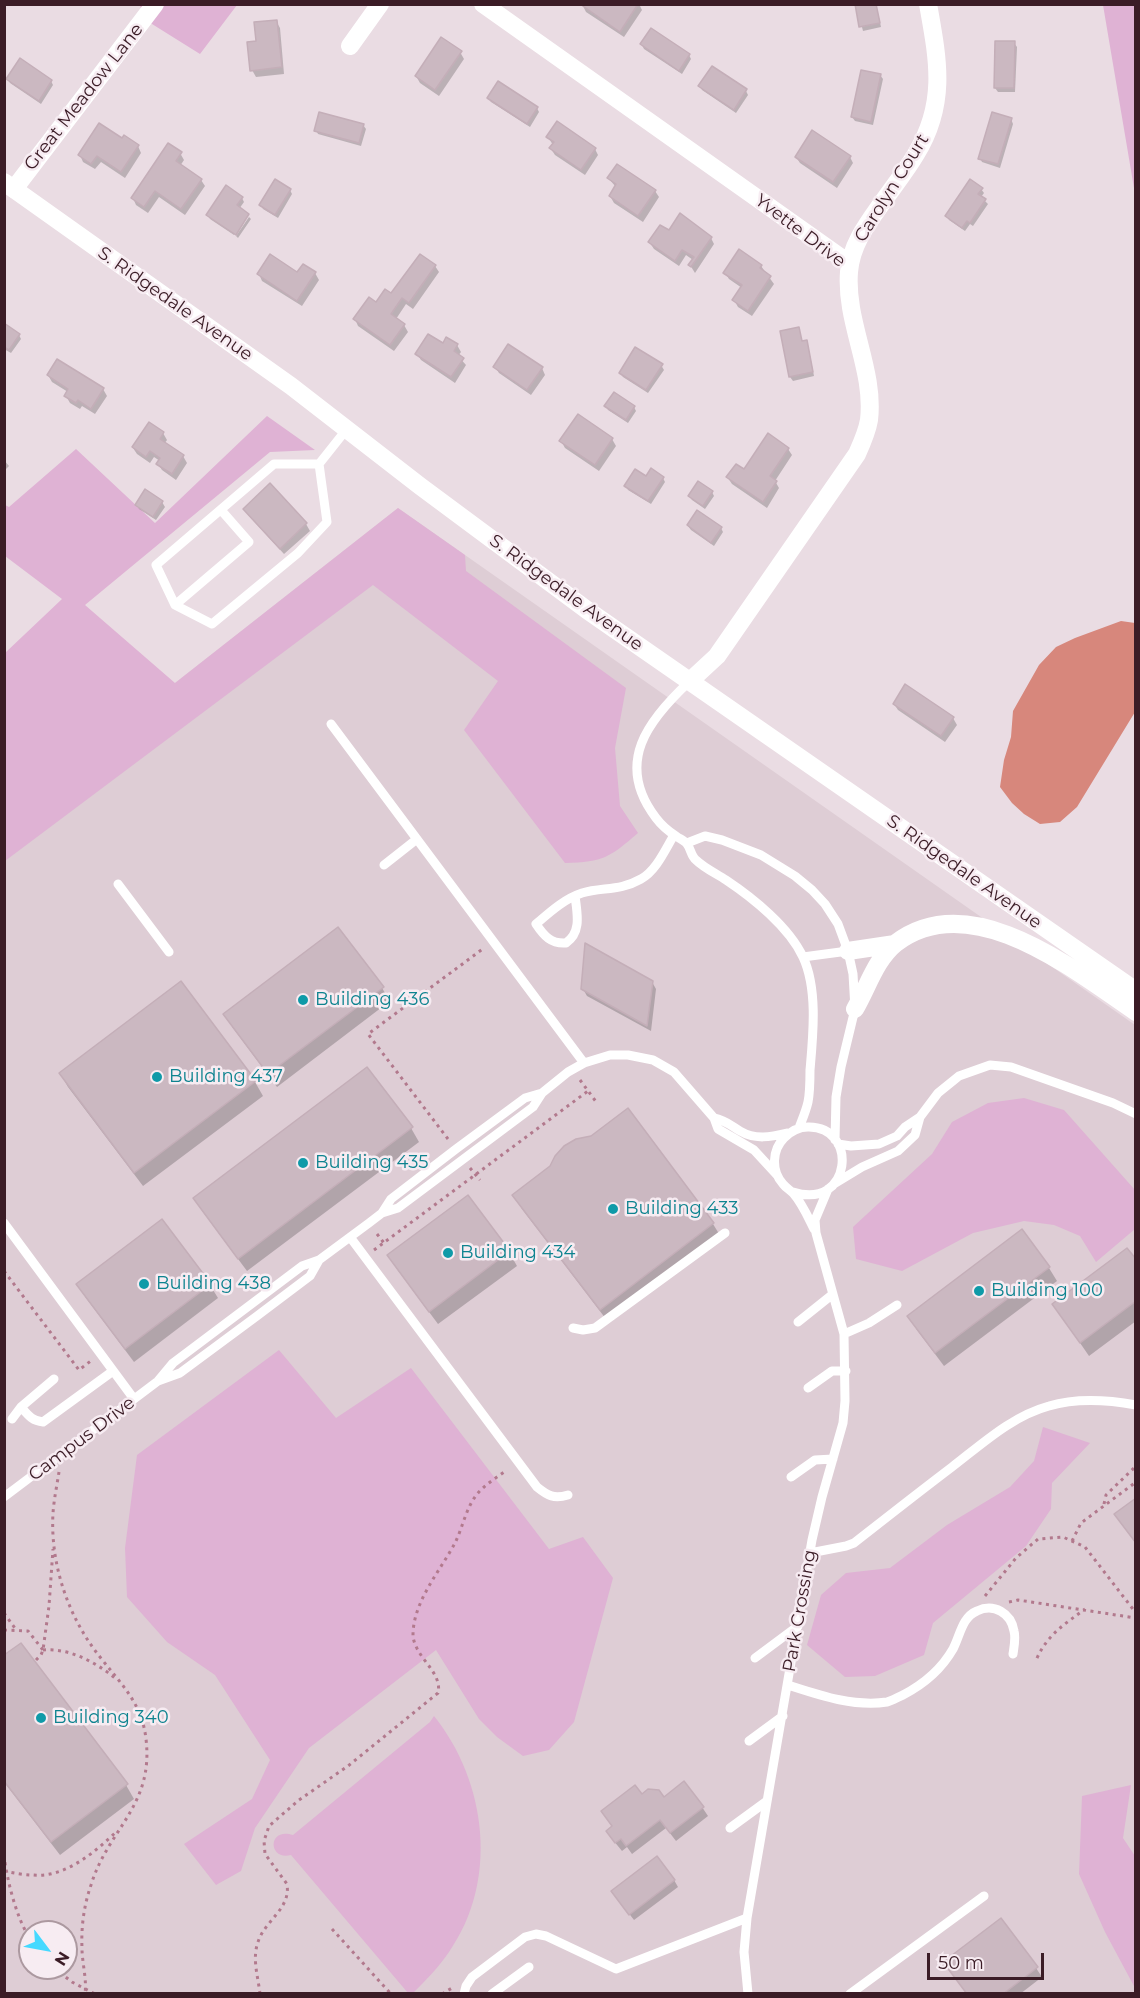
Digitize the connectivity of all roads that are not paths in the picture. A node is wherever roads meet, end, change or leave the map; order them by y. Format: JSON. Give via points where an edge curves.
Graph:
{"nodes":[{"id":1,"x":155,"y":4,"type":"edge"},
{"id":2,"x":380,"y":4,"type":"edge"},
{"id":3,"x":483,"y":4,"type":"edge"},
{"id":4,"x":928,"y":4,"type":"edge"},
{"id":5,"x":350,"y":46,"type":"dead end"},
{"id":6,"x":9,"y":186,"type":"edge"},
{"id":7,"x":850,"y":264,"type":"junction"},
{"id":8,"x":346,"y":430,"type":"junction"},
{"id":9,"x":319,"y":464,"type":"junction"},
{"id":10,"x":221,"y":510,"type":"junction"},
{"id":11,"x":175,"y":605,"type":"junction"},
{"id":12,"x":690,"y":681,"type":"junction"},
{"id":13,"x":331,"y":724,"type":"dead end"},
{"id":14,"x":674,"y":835,"type":"junction"},
{"id":15,"x":417,"y":839,"type":"junction"},
{"id":16,"x":687,"y":843,"type":"junction"},
{"id":17,"x":384,"y":866,"type":"dead end"},
{"id":18,"x":118,"y":884,"type":"dead end"},
{"id":19,"x":576,"y":896,"type":"junction"},
{"id":20,"x":895,"y":944,"type":"junction"},
{"id":21,"x":848,"y":951,"type":"junction"},
{"id":22,"x":169,"y":952,"type":"dead end"},
{"id":23,"x":803,"y":957,"type":"junction"},
{"id":24,"x":1136,"y":991,"type":"edge"},
{"id":25,"x":855,"y":1009,"type":"junction"},
{"id":26,"x":1136,"y":1012,"type":"edge"},
{"id":27,"x":584,"y":1063,"type":"junction"},
{"id":28,"x":1136,"y":1114,"type":"edge"},
{"id":29,"x":920,"y":1117,"type":"junction"},
{"id":30,"x":714,"y":1118,"type":"junction"},
{"id":31,"x":799,"y":1128,"type":"junction"},
{"id":32,"x":789,"y":1133,"type":"junction"},
{"id":33,"x":837,"y":1142,"type":"junction"},
{"id":34,"x":777,"y":1175,"type":"junction"},
{"id":35,"x":831,"y":1187,"type":"junction"},
{"id":36,"x":792,"y":1192,"type":"junction"},
{"id":37,"x":4,"y":1222,"type":"edge"},
{"id":38,"x":725,"y":1233,"type":"dead end"},
{"id":39,"x":816,"y":1233,"type":"junction"},
{"id":40,"x":350,"y":1237,"type":"junction"},
{"id":41,"x":833,"y":1294,"type":"junction"},
{"id":42,"x":897,"y":1305,"type":"dead end"},
{"id":43,"x":798,"y":1322,"type":"dead end"},
{"id":44,"x":573,"y":1328,"type":"dead end"},
{"id":45,"x":844,"y":1334,"type":"junction"},
{"id":46,"x":113,"y":1371,"type":"junction"},
{"id":47,"x":846,"y":1371,"type":"junction"},
{"id":48,"x":54,"y":1379,"type":"dead end"},
{"id":49,"x":808,"y":1388,"type":"dead end"},
{"id":50,"x":134,"y":1399,"type":"junction"},
{"id":51,"x":1136,"y":1405,"type":"edge"},
{"id":52,"x":21,"y":1407,"type":"junction"},
{"id":53,"x":12,"y":1419,"type":"dead end"},
{"id":54,"x":833,"y":1459,"type":"junction"},
{"id":55,"x":792,"y":1477,"type":"dead end"},
{"id":56,"x":568,"y":1495,"type":"dead end"},
{"id":57,"x":4,"y":1497,"type":"edge"},
{"id":58,"x":810,"y":1553,"type":"junction"},
{"id":59,"x":798,"y":1626,"type":"junction"},
{"id":60,"x":1013,"y":1654,"type":"dead end"},
{"id":61,"x":755,"y":1659,"type":"dead end"},
{"id":62,"x":788,"y":1685,"type":"junction"},
{"id":63,"x":783,"y":1716,"type":"junction"},
{"id":64,"x":749,"y":1741,"type":"dead end"},
{"id":65,"x":767,"y":1801,"type":"junction"},
{"id":66,"x":730,"y":1828,"type":"dead end"},
{"id":67,"x":984,"y":1896,"type":"dead end"},
{"id":68,"x":747,"y":1918,"type":"junction"},
{"id":69,"x":529,"y":1967,"type":"dead end"},
{"id":70,"x":464,"y":1994,"type":"edge"},
{"id":71,"x":492,"y":1994,"type":"edge"},
{"id":72,"x":748,"y":1994,"type":"edge"},
{"id":73,"x":850,"y":1994,"type":"edge"}],
"edges":[{"from":1,"to":6,"type":"main road","name":"Great Meadow Lane"},
{"from":2,"to":5,"type":"main road"},
{"from":3,"to":7,"type":"main road","name":"Yvette Drive"},
{"from":4,"to":7,"type":"main road","name":"Carolyn Court","via":[[938,59],[935,108],[916,155],[862,231]]},
{"from":6,"to":8,"type":"main road","name":"S. Ridgedale Avenue","via":[[291,386]]},
{"from":7,"to":12,"type":"main road","name":"Yvette Drive","via":[[849,293],[869,390],[865,438],[717,656]]},
{"from":8,"to":9,"type":"lane"},
{"from":8,"to":12,"type":"main road","name":"S. Ridgedale Avenue","via":[[531,569]]},
{"from":9,"to":10,"type":"lane","via":[[274,464]]},
{"from":9,"to":11,"type":"lane","via":[[327,522],[298,553],[212,624]]},
{"from":10,"to":11,"type":"lane","via":[[156,566]]},
{"from":10,"to":11,"type":"lane","via":[[249,542]]},
{"from":12,"to":14,"type":"lane","via":[[665,704],[651,724],[642,740],[637,765],[641,793],[663,827]]},
{"from":12,"to":24,"type":"main road","name":"S. Ridgedale Avenue"},
{"from":13,"to":15,"type":"lane"},
{"from":14,"to":16,"type":"lane"},
{"from":14,"to":19,"type":"lane","via":[[643,879],[620,888]]},
{"from":15,"to":17,"type":"lane"},
{"from":15,"to":27,"type":"lane"},
{"from":16,"to":21,"type":"lane","via":[[705,836],[722,840],[761,855],[795,876],[825,904]]},
{"from":16,"to":23,"type":"lane","via":[[694,860],[769,914]]},
{"from":18,"to":22,"type":"lane"},
{"from":19,"to":19,"type":"lane","via":[[536,924],[551,941],[558,944],[571,940],[578,926]]},
{"from":20,"to":21,"type":"main road"},
{"from":20,"to":25,"type":"main road","via":[[875,970]]},
{"from":20,"to":26,"type":"main road","via":[[912,934],[955,924],[1008,934],[1041,949]]},
{"from":21,"to":23,"type":"lane"},
{"from":21,"to":25,"type":"lane"},
{"from":23,"to":31,"type":"lane","via":[[809,976],[813,1039],[808,1101]]},
{"from":25,"to":33,"type":"lane","via":[[836,1097]]},
{"from":27,"to":30,"type":"lane","name":"Campus Drive","via":[[610,1055],[654,1060],[674,1072]]},
{"from":27,"to":40,"type":"lane","name":"Campus Drive","via":[[542,1093],[525,1098],[391,1199],[382,1213]]},
{"from":28,"to":29,"type":"lane","via":[[1011,1066],[990,1065],[949,1083]]},
{"from":29,"to":33,"type":"lane","via":[[897,1136],[879,1144],[851,1146]]},
{"from":29,"to":35,"type":"lane","via":[[915,1135],[898,1151]]},
{"from":30,"to":32,"type":"lane","name":"Campus Drive","via":[[759,1137]]},
{"from":30,"to":34,"type":"lane","name":"Campus Drive","via":[[718,1129],[754,1150]]},
{"from":31,"to":32,"type":"lane"},
{"from":31,"to":33,"type":"lane","via":[[821,1130]]},
{"from":32,"to":34,"type":"lane","via":[[776,1152]]},
{"from":33,"to":35,"type":"lane","via":[[843,1157],[842,1172]]},
{"from":34,"to":36,"type":"lane"},
{"from":35,"to":36,"type":"lane","via":[[815,1196]]},
{"from":35,"to":39,"type":"lane","name":"Park Crossing","via":[[816,1220]]},
{"from":36,"to":39,"type":"lane","name":"Park Crossing"},
{"from":37,"to":46,"type":"lane"},
{"from":38,"to":44,"type":"lane","via":[[595,1328]]},
{"from":39,"to":41,"type":"lane","name":"Park Crossing"},
{"from":40,"to":50,"type":"lane","name":"Campus Drive","via":[[319,1260],[293,1272],[173,1363],[158,1381]]},
{"from":40,"to":56,"type":"lane","via":[[537,1487],[547,1496]]},
{"from":41,"to":43,"type":"lane"},
{"from":41,"to":45,"type":"lane","name":"Park Crossing"},
{"from":42,"to":45,"type":"lane"},
{"from":45,"to":47,"type":"lane","name":"Park Crossing"},
{"from":46,"to":50,"type":"lane"},
{"from":46,"to":52,"type":"lane","via":[[43,1422],[29,1417]]},
{"from":47,"to":49,"type":"lane","via":[[832,1371]]},
{"from":47,"to":54,"type":"lane","name":"Park Crossing","via":[[843,1423]]},
{"from":48,"to":52,"type":"lane"},
{"from":50,"to":57,"type":"lane","name":"Campus Drive"},
{"from":51,"to":58,"type":"lane","via":[[1068,1402],[1027,1414],[999,1430],[854,1543]]},
{"from":52,"to":53,"type":"lane"},
{"from":54,"to":55,"type":"lane","via":[[815,1460]]},
{"from":54,"to":58,"type":"lane","name":"Park Crossing"},
{"from":58,"to":59,"type":"lane","name":"Park Crossing"},
{"from":59,"to":61,"type":"lane"},
{"from":59,"to":62,"type":"lane","name":"Park Crossing"},
{"from":60,"to":62,"type":"lane","via":[[1012,1622],[991,1607],[975,1611],[964,1621],[942,1666],[920,1686],[888,1702],[834,1699]]},
{"from":62,"to":63,"type":"lane","name":"Park Crossing"},
{"from":63,"to":64,"type":"lane"},
{"from":63,"to":65,"type":"lane","name":"Park Crossing"},
{"from":65,"to":66,"type":"lane"},
{"from":65,"to":68,"type":"lane","name":"Park Crossing"},
{"from":67,"to":73,"type":"lane"},
{"from":68,"to":70,"type":"lane","via":[[616,1969],[536,1934],[525,1937],[472,1977]]},
{"from":68,"to":72,"type":"lane","name":"Park Crossing","via":[[744,1952]]},
{"from":69,"to":71,"type":"lane"}]}
